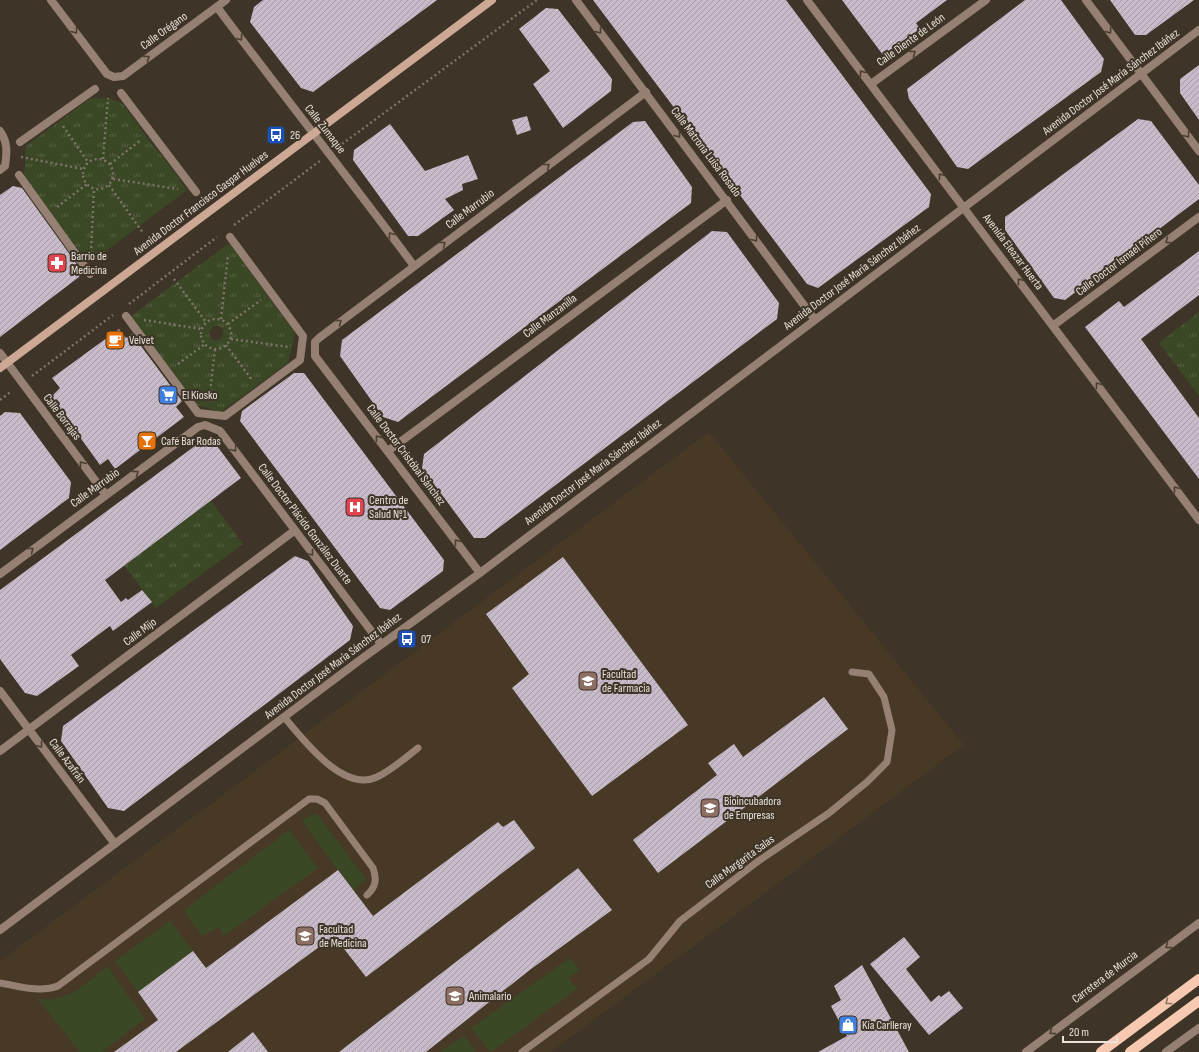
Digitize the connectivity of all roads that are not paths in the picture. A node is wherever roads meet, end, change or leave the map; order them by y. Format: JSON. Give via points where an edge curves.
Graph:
{"nodes":[{"id":1,"x":51,"y":0,"type":"edge"},
{"id":2,"x":226,"y":0,"type":"edge"},
{"id":3,"x":492,"y":0,"type":"edge"},
{"id":4,"x":576,"y":0,"type":"edge"},
{"id":5,"x":807,"y":0,"type":"edge"},
{"id":6,"x":986,"y":0,"type":"edge"},
{"id":7,"x":1086,"y":0,"type":"edge"},
{"id":8,"x":217,"y":7,"type":"junction"},
{"id":9,"x":1199,"y":30,"type":"edge"},
{"id":10,"x":1141,"y":74,"type":"junction"},
{"id":11,"x":870,"y":84,"type":"junction"},
{"id":12,"x":95,"y":89,"type":"dead end"},
{"id":13,"x":646,"y":92,"type":"junction"},
{"id":14,"x":121,"y":93,"type":"dead end"},
{"id":15,"x":0,"y":131,"type":"edge"},
{"id":16,"x":313,"y":134,"type":"junction"},
{"id":17,"x":20,"y":142,"type":"dead end"},
{"id":18,"x":1199,"y":151,"type":"edge"},
{"id":19,"x":2,"y":168,"type":"edge"},
{"id":20,"x":19,"y":175,"type":"dead end"},
{"id":21,"x":196,"y":192,"type":"road end"},
{"id":22,"x":727,"y":200,"type":"junction"},
{"id":23,"x":964,"y":207,"type":"junction"},
{"id":24,"x":1199,"y":218,"type":"edge"},
{"id":25,"x":230,"y":237,"type":"road end"},
{"id":26,"x":414,"y":266,"type":"junction"},
{"id":27,"x":90,"y":274,"type":"road end"},
{"id":28,"x":126,"y":316,"type":"road end"},
{"id":29,"x":815,"y":320,"type":"junction"},
{"id":30,"x":1054,"y":325,"type":"junction"},
{"id":31,"x":314,"y":350,"type":"joint"},
{"id":32,"x":0,"y":353,"type":"edge"},
{"id":33,"x":7,"y":363,"type":"junction"},
{"id":34,"x":0,"y":368,"type":"edge"},
{"id":35,"x":205,"y":425,"type":"joint"},
{"id":36,"x":388,"y":451,"type":"junction"},
{"id":37,"x":106,"y":495,"type":"junction"},
{"id":38,"x":1199,"y":520,"type":"edge"},
{"id":39,"x":294,"y":531,"type":"junction"},
{"id":40,"x":480,"y":573,"type":"junction"},
{"id":41,"x":0,"y":574,"type":"edge"},
{"id":42,"x":381,"y":644,"type":"junction"},
{"id":43,"x":852,"y":672,"type":"dead end"},
{"id":44,"x":0,"y":691,"type":"edge"},
{"id":45,"x":284,"y":717,"type":"junction"},
{"id":46,"x":29,"y":730,"type":"junction"},
{"id":47,"x":418,"y":748,"type":"dead end"},
{"id":48,"x":0,"y":751,"type":"edge"},
{"id":49,"x":115,"y":844,"type":"junction"},
{"id":50,"x":367,"y":895,"type":"dead end"},
{"id":51,"x":1199,"y":923,"type":"edge"},
{"id":52,"x":0,"y":930,"type":"edge"},
{"id":53,"x":1199,"y":979,"type":"edge"},
{"id":54,"x":0,"y":982,"type":"edge"},
{"id":55,"x":1199,"y":1001,"type":"edge"},
{"id":56,"x":1199,"y":1028,"type":"edge"},
{"id":57,"x":522,"y":1052,"type":"edge"},
{"id":58,"x":1026,"y":1052,"type":"edge"},
{"id":59,"x":1101,"y":1052,"type":"edge"},
{"id":60,"x":1130,"y":1052,"type":"edge"},
{"id":61,"x":1166,"y":1052,"type":"edge"}],
"edges":[{"from":1,"to":8,"type":"street","name":"Calle Orégano","one_way":true,"via":[[107,74],[114,77],[123,76]]},
{"from":2,"to":8,"type":"street","name":"Calle Orégano"},
{"from":3,"to":16,"type":"street","name":"Avenida Doctor Francisco Gaspar Huelves"},
{"from":4,"to":13,"type":"street","name":"Calle Matrona Luisa Rosado","one_way":true},
{"from":11,"to":5,"type":"street","name":"Avenida Eleazar Huerta","one_way":true},
{"from":11,"to":6,"type":"street","name":"Calle Diente de León","one_way":true},
{"from":7,"to":10,"type":"street","one_way":true},
{"from":8,"to":16,"type":"street","name":"Calle Zumaque","one_way":true},
{"from":9,"to":10,"type":"street","name":"Avenida Doctor José María Sánchez Ibáñez"},
{"from":10,"to":18,"type":"street","one_way":true},
{"from":10,"to":23,"type":"street","name":"Avenida Doctor José María Sánchez Ibáñez"},
{"from":23,"to":11,"type":"street","name":"Avenida Eleazar Huerta","one_way":true},
{"from":12,"to":17,"type":"street"},
{"from":13,"to":22,"type":"street","name":"Calle Matrona Luisa Rosado","one_way":true},
{"from":26,"to":13,"type":"street","name":"Calle Marrubio","one_way":true},
{"from":14,"to":21,"type":"street"},
{"from":15,"to":19,"type":"street","via":[[8,150]]},
{"from":26,"to":16,"type":"street","name":"Calle Zumaque","one_way":true},
{"from":16,"to":33,"type":"street","name":"Avenida Doctor Francisco Gaspar Huelves"},
{"from":20,"to":27,"type":"street"},
{"from":22,"to":29,"type":"street","name":"Calle Matrona Luisa Rosado","one_way":true},
{"from":22,"to":36,"type":"street","name":"Calle Manzanilla"},
{"from":23,"to":29,"type":"street","name":"Avenida Doctor José María Sánchez Ibáñez"},
{"from":30,"to":23,"type":"street","name":"Avenida Eleazar Huerta","one_way":true},
{"from":24,"to":30,"type":"street","name":"Calle Doctor Ismael Piñero","one_way":true},
{"from":25,"to":28,"type":"street","via":[[304,336],[300,360],[225,416],[198,413]]},
{"from":31,"to":26,"type":"street","name":"Calle Marrubio","one_way":true,"via":[[315,342],[319,338]]},
{"from":29,"to":40,"type":"street","name":"Avenida Doctor José María Sánchez Ibáñez"},
{"from":38,"to":30,"type":"street","name":"Avenida Eleazar Huerta","one_way":true},
{"from":36,"to":31,"type":"street","name":"Calle Doctor Cristóbal Sánchez","one_way":true,"via":[[315,356]]},
{"from":32,"to":33,"type":"street","name":"Calle Borrajas"},
{"from":33,"to":34,"type":"street","name":"Avenida Doctor Francisco Gaspar Huelves"},
{"from":37,"to":33,"type":"street","name":"Calle Borrajas","one_way":true},
{"from":37,"to":35,"type":"street","name":"Calle Marrubio","one_way":true,"via":[[198,427]]},
{"from":35,"to":39,"type":"street","name":"Calle Doctor Plácido González Duarte","one_way":true,"via":[[220,431]]},
{"from":40,"to":36,"type":"street","name":"Calle Doctor Cristóbal Sánchez","one_way":true},
{"from":41,"to":37,"type":"street","name":"Calle Marrubio","one_way":true},
{"from":39,"to":42,"type":"street","name":"Calle Doctor Plácido González Duarte","one_way":true},
{"from":39,"to":46,"type":"street","name":"Calle Mijo"},
{"from":40,"to":42,"type":"street","name":"Avenida Doctor José María Sánchez Ibáñez"},
{"from":42,"to":45,"type":"street","name":"Avenida Doctor José María Sánchez Ibáñez"},
{"from":43,"to":57,"type":"lane","name":"Calle Margarita Salas","via":[[869,674],[884,697],[892,730],[887,762],[829,813],[757,862],[680,921],[649,959]]},
{"from":44,"to":46,"type":"street","name":"Calle Azafrán"},
{"from":45,"to":47,"type":"lane","via":[[320,756],[348,778],[376,778]]},
{"from":45,"to":49,"type":"street","name":"Avenida Doctor José María Sánchez Ibáñez"},
{"from":46,"to":48,"type":"street","name":"Calle Mijo"},
{"from":46,"to":49,"type":"street","name":"Calle Azafrán","one_way":true},
{"from":49,"to":52,"type":"street","name":"Avenida Doctor José María Sánchez Ibáñez"},
{"from":50,"to":54,"type":"lane","via":[[375,883],[373,868],[325,803],[309,799],[58,986],[38,990]]},
{"from":51,"to":58,"type":"street","name":"Carretera de Murcia","one_way":true},
{"from":53,"to":59,"type":"main road","one_way":true},
{"from":55,"to":60,"type":"main road"},
{"from":56,"to":61,"type":"street"}]}
